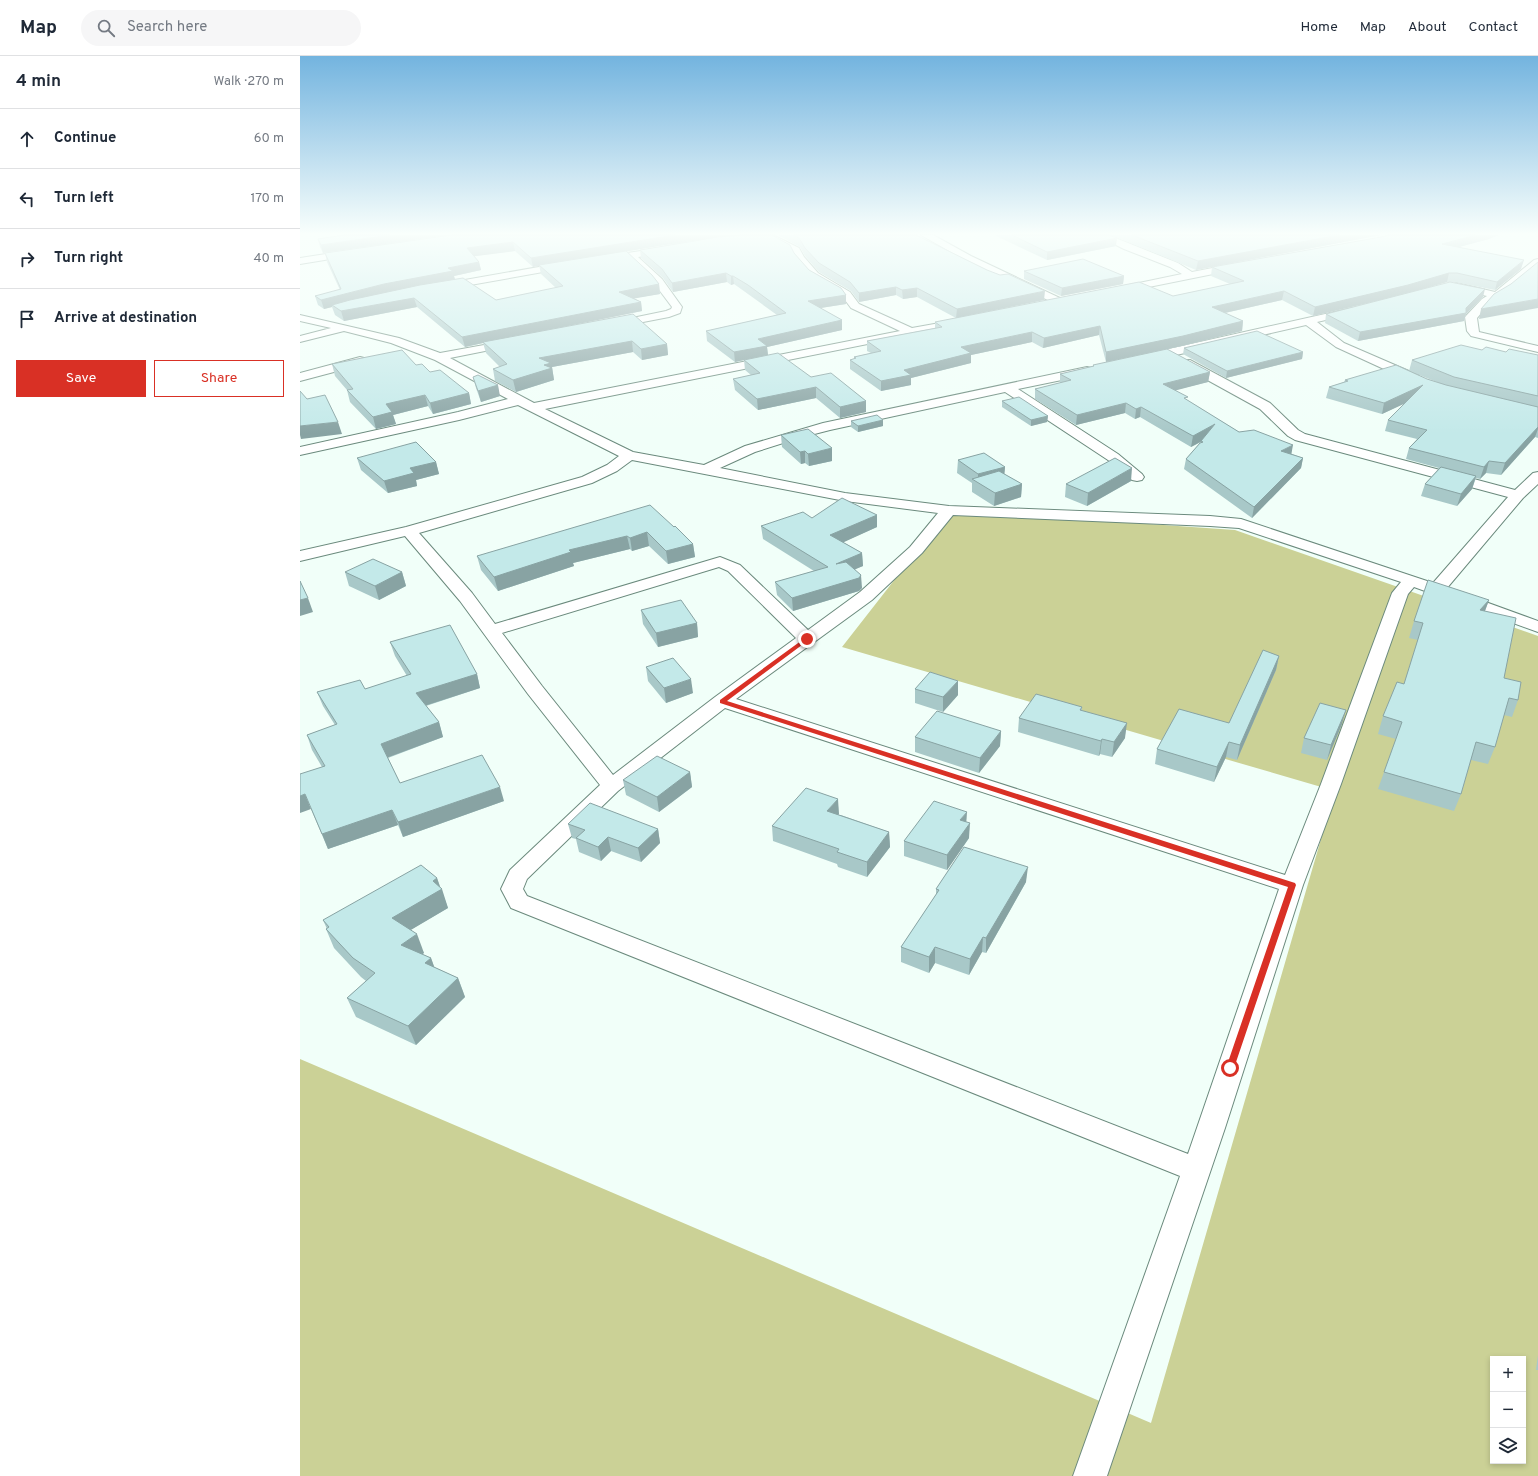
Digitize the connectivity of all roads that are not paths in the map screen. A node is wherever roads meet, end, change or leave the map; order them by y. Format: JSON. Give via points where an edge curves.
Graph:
{"nodes":[{"id":1,"x":673,"y":301,"type":"edge"},
{"id":2,"x":851,"y":301,"type":"edge"},
{"id":3,"x":1061,"y":301,"type":"edge"},
{"id":4,"x":1486,"y":301,"type":"edge"},
{"id":5,"x":1042,"y":305,"type":"edge"},
{"id":6,"x":1361,"y":309,"type":"edge"},
{"id":7,"x":320,"y":314,"type":"dead end"},
{"id":8,"x":303,"y":319,"type":"edge"},
{"id":9,"x":975,"y":320,"type":"edge"},
{"id":10,"x":1309,"y":322,"type":"junction"},
{"id":11,"x":600,"y":327,"type":"edge"},
{"id":12,"x":346,"y":329,"type":"junction"},
{"id":13,"x":911,"y":332,"type":"junction"},
{"id":14,"x":300,"y":338,"type":"edge"},
{"id":15,"x":523,"y":341,"type":"edge"},
{"id":16,"x":1538,"y":348,"type":"edge"},
{"id":17,"x":418,"y":349,"type":"junction"},
{"id":18,"x":397,"y":353,"type":"edge"},
{"id":19,"x":1167,"y":353,"type":"junction"},
{"id":20,"x":439,"y":356,"type":"junction"},
{"id":21,"x":368,"y":359,"type":"edge"},
{"id":22,"x":1137,"y":360,"type":"edge"},
{"id":23,"x":1099,"y":368,"type":"edge"},
{"id":24,"x":300,"y":378,"type":"edge"},
{"id":25,"x":1423,"y":383,"type":"edge"},
{"id":26,"x":1007,"y":388,"type":"junction"},
{"id":27,"x":521,"y":400,"type":"junction"},
{"id":28,"x":534,"y":407,"type":"junction"},
{"id":29,"x":300,"y":451,"type":"edge"},
{"id":30,"x":629,"y":455,"type":"junction"},
{"id":31,"x":704,"y":470,"type":"junction"},
{"id":32,"x":1137,"y":476,"type":"dead end"},
{"id":33,"x":1538,"y":476,"type":"edge"},
{"id":34,"x":1518,"y":495,"type":"junction"},
{"id":35,"x":949,"y":510,"type":"junction"},
{"id":36,"x":408,"y":531,"type":"junction"},
{"id":37,"x":300,"y":556,"type":"edge"},
{"id":38,"x":1411,"y":580,"type":"junction"},
{"id":39,"x":1436,"y":590,"type":"junction"},
{"id":40,"x":1538,"y":627,"type":"edge"},
{"id":41,"x":491,"y":631,"type":"junction"},
{"id":42,"x":807,"y":639,"type":"junction"},
{"id":43,"x":722,"y":701,"type":"junction"},
{"id":44,"x":611,"y":786,"type":"junction"},
{"id":45,"x":1292,"y":885,"type":"junction"},
{"id":46,"x":1196,"y":1170,"type":"junction"},
{"id":47,"x":1090,"y":1476,"type":"edge"}],
"edges":[{"from":1,"to":11,"type":"street","via":[[677,306],[676,311],[669,314]]},
{"from":2,"to":13,"type":"street","via":[[855,306]]},
{"from":3,"to":5,"type":"street"},
{"from":4,"to":16,"type":"street","via":[[1471,317],[1475,334]]},
{"from":6,"to":10,"type":"street"},
{"from":7,"to":8,"type":"street"},
{"from":8,"to":12,"type":"street"},
{"from":9,"to":13,"type":"street"},
{"from":10,"to":19,"type":"street"},
{"from":10,"to":25,"type":"street","via":[[1340,345]]},
{"from":12,"to":14,"type":"street"},
{"from":12,"to":17,"type":"street","via":[[395,340]]},
{"from":13,"to":28,"type":"street"},
{"from":15,"to":20,"type":"street"},
{"from":17,"to":18,"type":"street"},
{"from":17,"to":20,"type":"street"},
{"from":19,"to":22,"type":"street"},
{"from":19,"to":34,"type":"street","via":[[1265,406],[1296,436]]},
{"from":20,"to":27,"type":"street"},
{"from":21,"to":24,"type":"street"},
{"from":23,"to":26,"type":"street"},
{"from":26,"to":31,"type":"street","via":[[794,435]]},
{"from":26,"to":32,"type":"street"},
{"from":27,"to":28,"type":"street"},
{"from":27,"to":29,"type":"street"},
{"from":28,"to":30,"type":"street"},
{"from":30,"to":31,"type":"street"},
{"from":30,"to":36,"type":"street","via":[[612,468],[587,480]]},
{"from":31,"to":35,"type":"street","via":[[845,497]]},
{"from":33,"to":34,"type":"street"},
{"from":34,"to":39,"type":"street"},
{"from":35,"to":38,"type":"street","via":[[1241,524]]},
{"from":35,"to":42,"type":"street","via":[[916,550],[866,596]]},
{"from":36,"to":37,"type":"street"},
{"from":36,"to":41,"type":"street","via":[[466,597]]},
{"from":38,"to":39,"type":"street"},
{"from":38,"to":45,"type":"street","via":[[1400,593]]},
{"from":39,"to":40,"type":"street"},
{"from":41,"to":42,"type":"street","via":[[720,562],[734,568]]},
{"from":41,"to":44,"type":"street"},
{"from":42,"to":43,"type":"street"},
{"from":43,"to":44,"type":"street"},
{"from":43,"to":45,"type":"street"},
{"from":44,"to":46,"type":"street","via":[[518,875],[512,890],[519,902]]},
{"from":45,"to":46,"type":"street"},
{"from":46,"to":47,"type":"street"}]}
